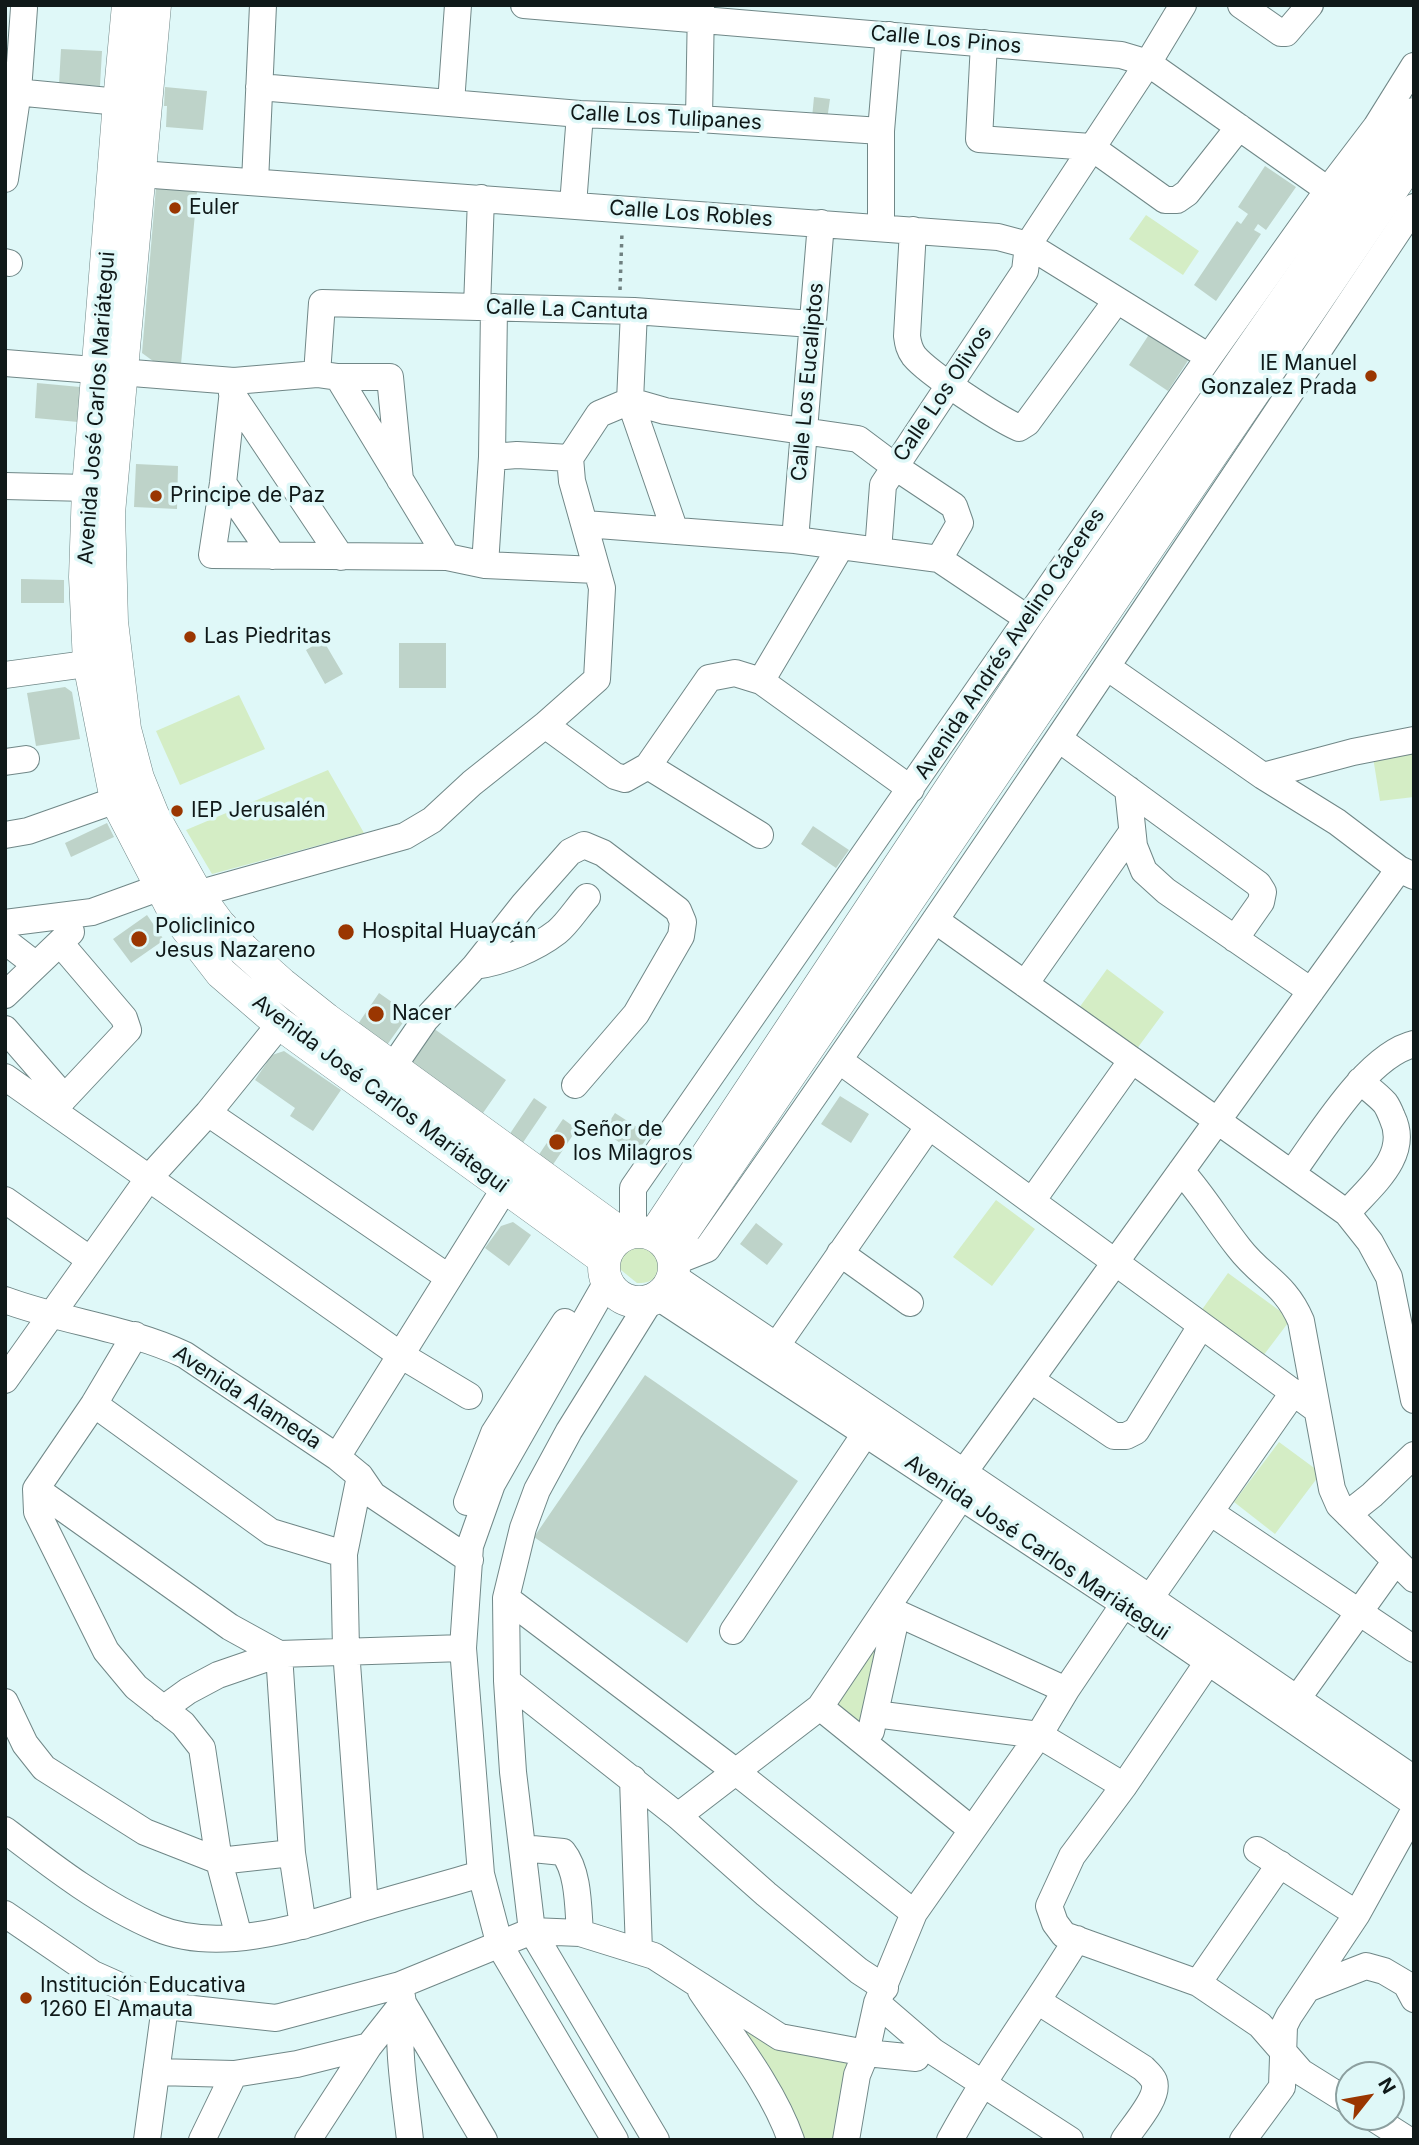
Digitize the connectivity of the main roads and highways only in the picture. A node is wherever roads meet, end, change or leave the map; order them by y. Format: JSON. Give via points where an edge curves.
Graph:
{"nodes":[{"id":1,"x":128,"y":5,"type":"edge"},
{"id":2,"x":155,"y":5,"type":"edge"},
{"id":3,"x":1414,"y":114,"type":"edge"},
{"id":4,"x":1414,"y":157,"type":"edge"},
{"id":5,"x":111,"y":371,"type":"junction"},
{"id":6,"x":103,"y":662,"type":"junction"},
{"id":7,"x":318,"y":1031,"type":"junction"},
{"id":8,"x":640,"y":1262,"type":"junction"}],
"edges":[{"from":1,"to":5,"type":"main road","name":"Avenida José Carlos Mariátegui","via":[[118,102]]},
{"from":2,"to":5,"type":"main road","name":"Avenida José Carlos Mariátegui","via":[[140,174]]},
{"from":3,"to":8,"type":"main road","name":"Avenida Andrés Avelino Cáceres","via":[[1053,634]]},
{"from":4,"to":8,"type":"main road","name":"Avenida Andrés Avelino Cáceres"},
{"from":5,"to":6,"type":"main road","name":"Avenida José Carlos Mariátegui"},
{"from":5,"to":6,"type":"main road","name":"Avenida José Carlos Mariátegui","via":[[88,488],[85,577]]},
{"from":6,"to":7,"type":"main road","name":"Avenida José Carlos Mariátegui","via":[[138,778],[197,894],[219,924],[282,984]]},
{"from":6,"to":7,"type":"main road","name":"Avenida José Carlos Mariátegui","via":[[116,800],[174,912],[221,973],[281,1024]]},
{"from":7,"to":8,"type":"main road","name":"Avenida José Carlos Mariátegui","via":[[392,1068]]},
{"from":7,"to":8,"type":"main road","name":"Avenida José Carlos Mariátegui","via":[[505,1188]]}]}
